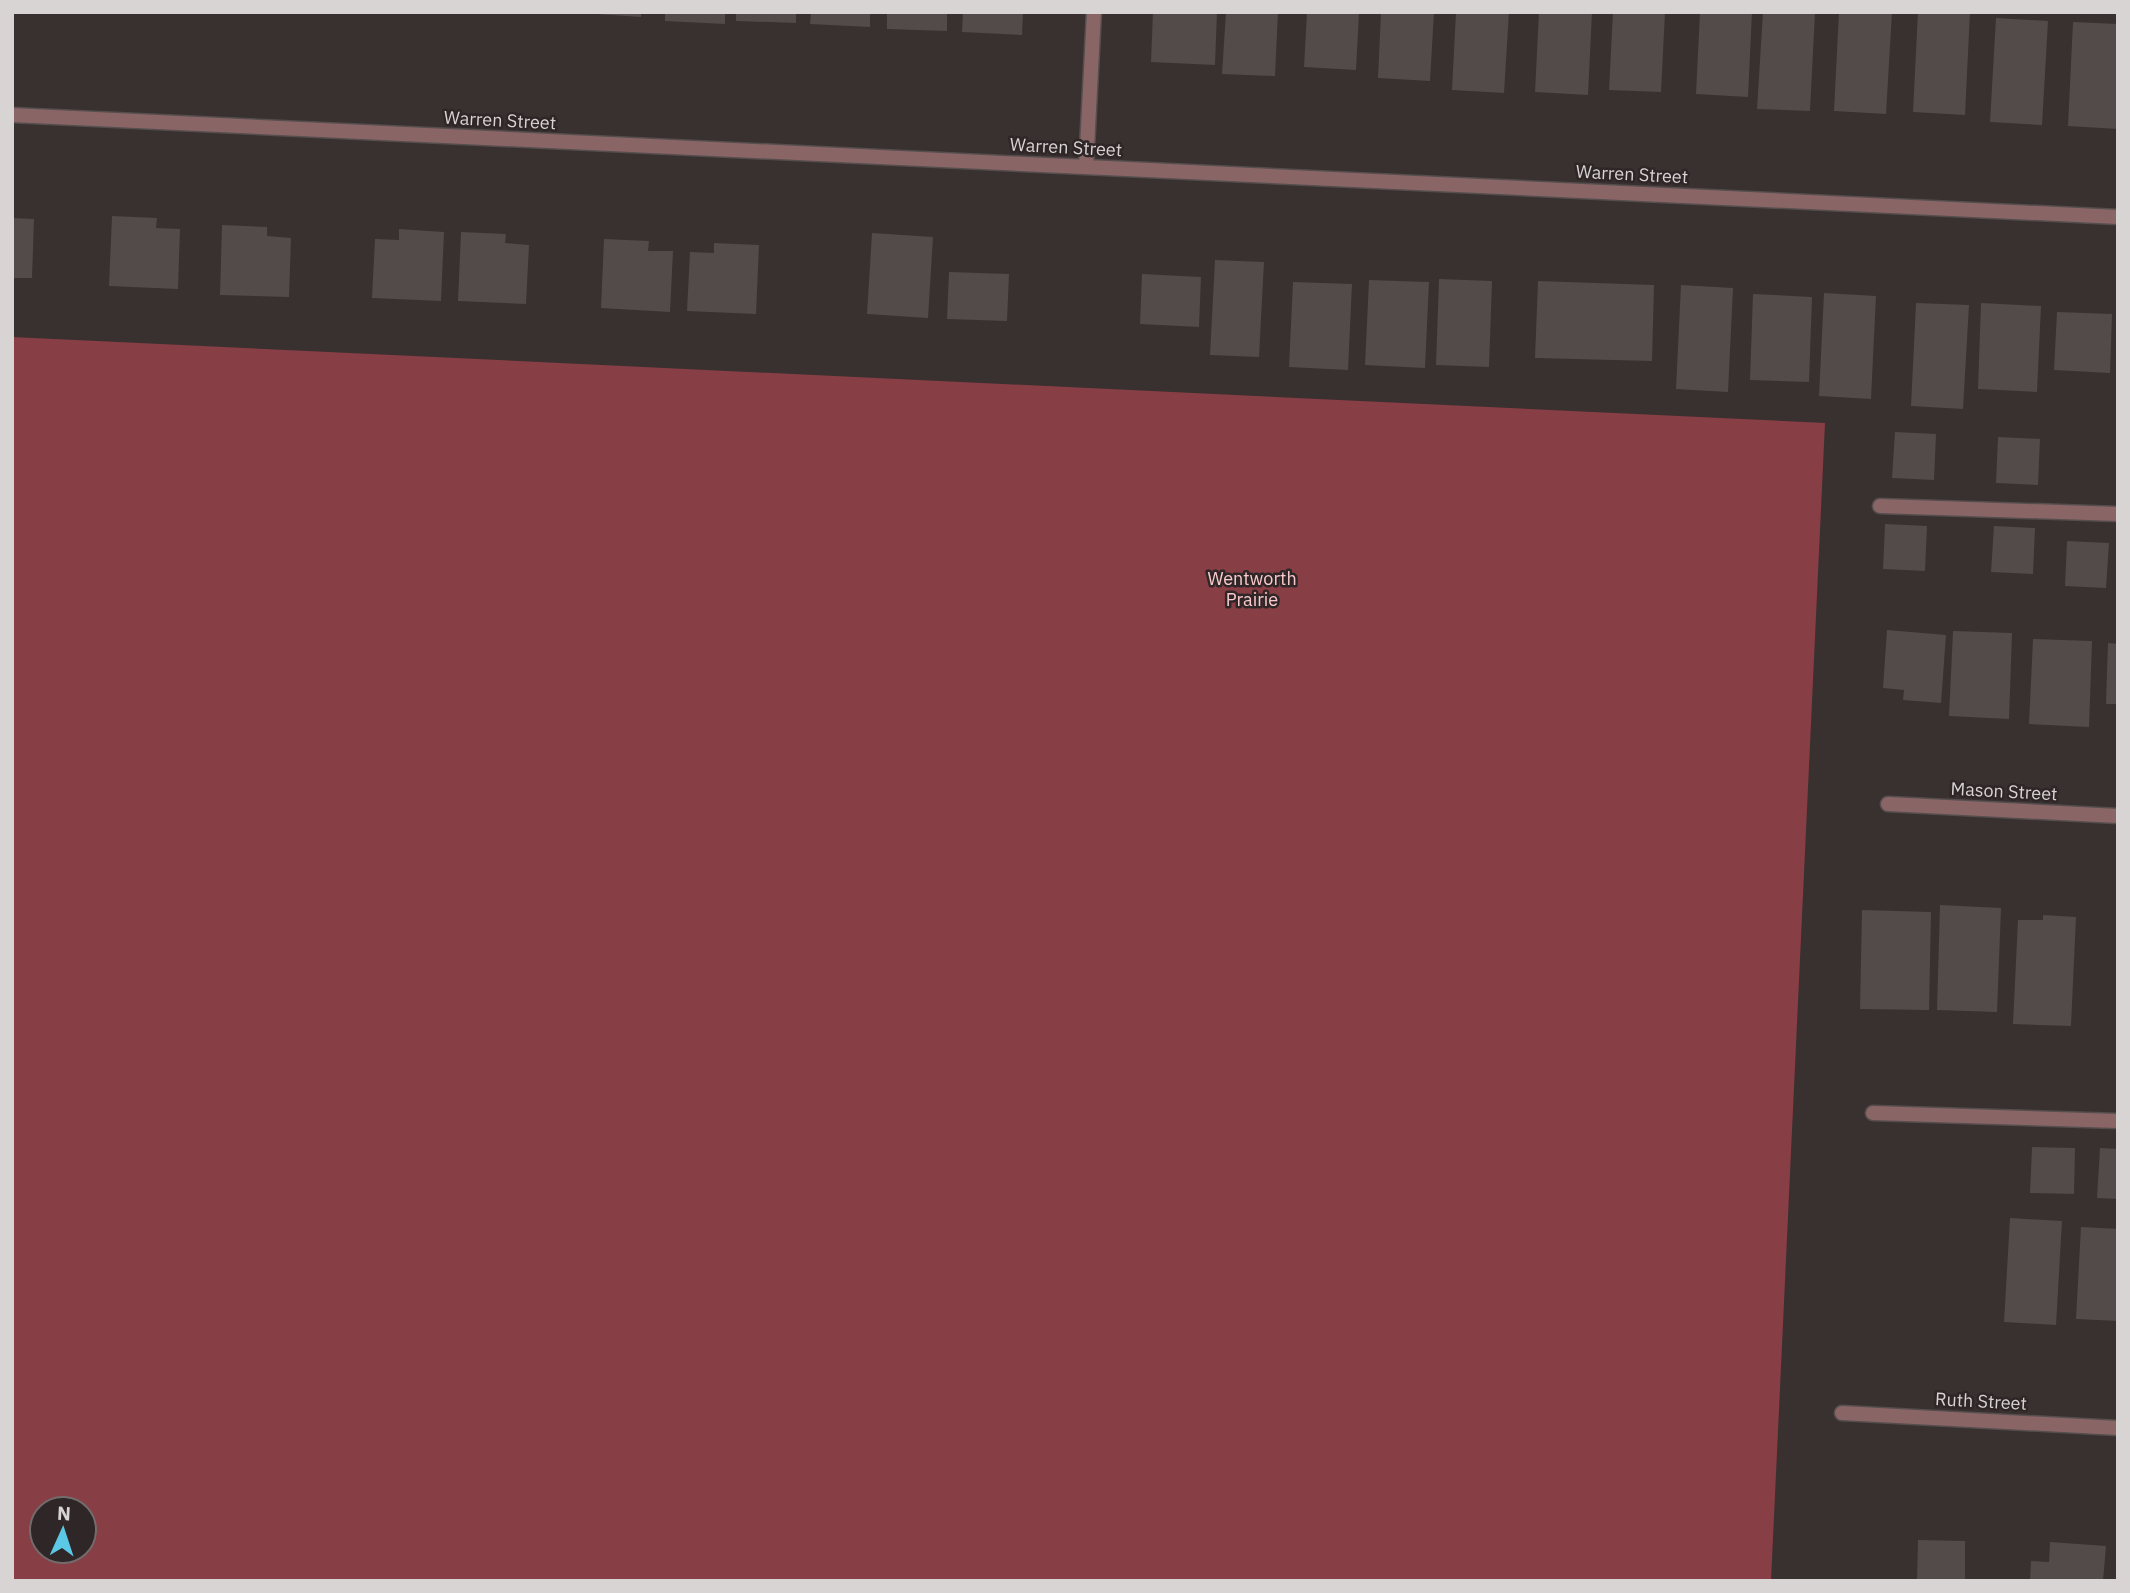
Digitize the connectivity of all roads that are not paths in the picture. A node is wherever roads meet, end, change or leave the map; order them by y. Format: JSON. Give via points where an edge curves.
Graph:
{"nodes":[{"id":1,"x":1094,"y":12,"type":"edge"},
{"id":2,"x":12,"y":115,"type":"edge"},
{"id":3,"x":1086,"y":167,"type":"junction"},
{"id":4,"x":2118,"y":217,"type":"edge"},
{"id":5,"x":1880,"y":506,"type":"dead end"},
{"id":6,"x":2118,"y":514,"type":"edge"},
{"id":7,"x":1888,"y":804,"type":"dead end"},
{"id":8,"x":2118,"y":816,"type":"edge"},
{"id":9,"x":1872,"y":1113,"type":"dead end"},
{"id":10,"x":2118,"y":1121,"type":"edge"},
{"id":11,"x":1842,"y":1413,"type":"dead end"},
{"id":12,"x":2118,"y":1427,"type":"edge"}],
"edges":[{"from":1,"to":3,"type":"street"},
{"from":2,"to":3,"type":"street","name":"Warren Street"},
{"from":3,"to":4,"type":"street","name":"Warren Street"},
{"from":5,"to":6,"type":"street"},
{"from":7,"to":8,"type":"street","name":"Mason Street"},
{"from":9,"to":10,"type":"street"},
{"from":11,"to":12,"type":"street","name":"Ruth Street"}]}
